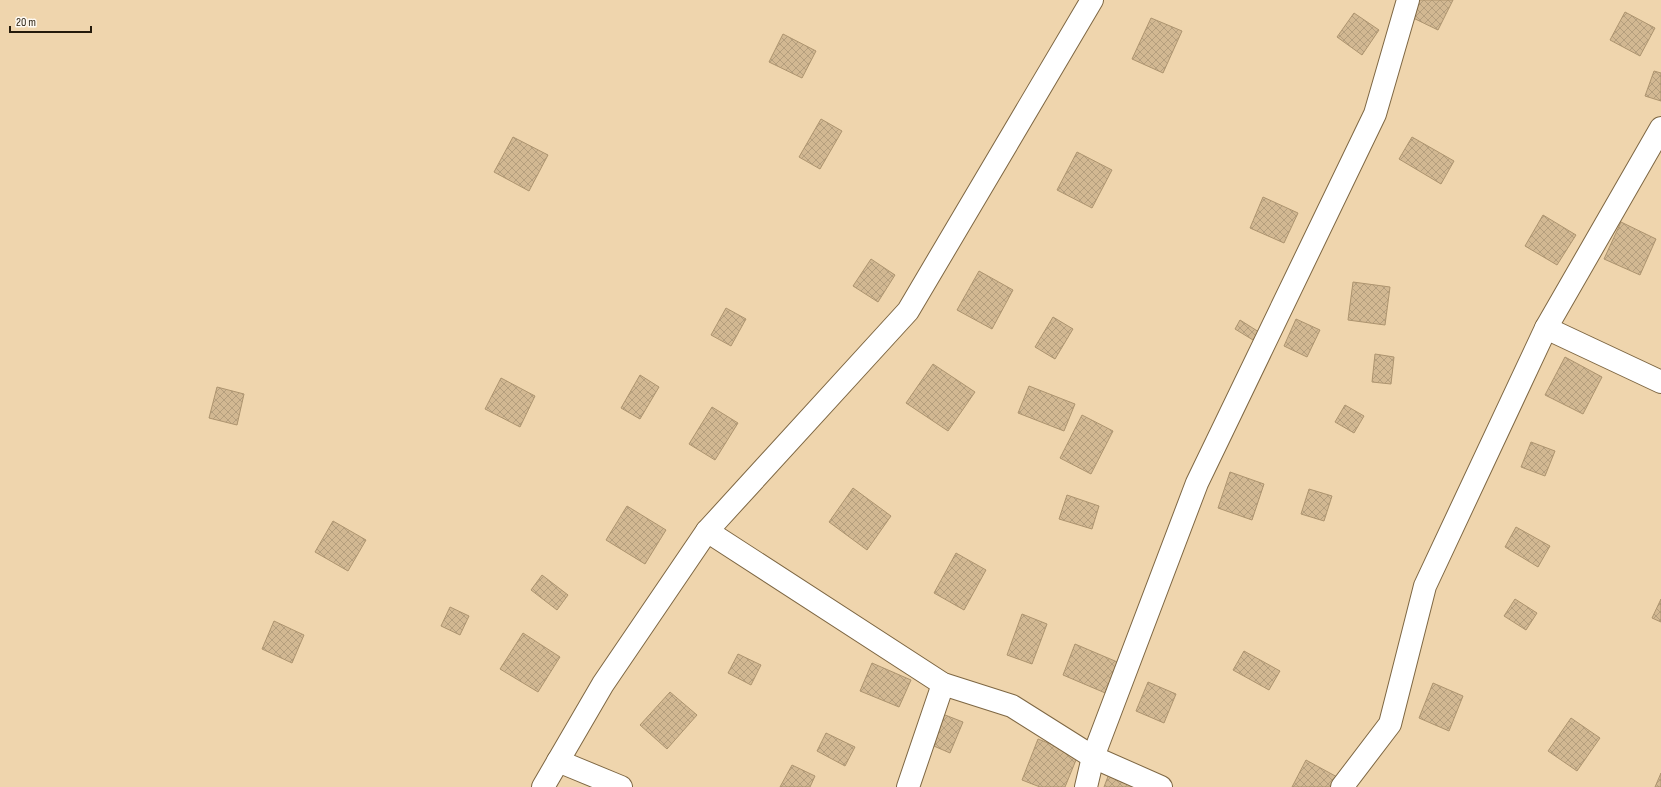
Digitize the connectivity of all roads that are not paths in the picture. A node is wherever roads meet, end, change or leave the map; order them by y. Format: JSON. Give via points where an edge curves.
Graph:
{"nodes":[{"id":1,"x":1092,"y":0,"type":"edge"},
{"id":2,"x":1408,"y":0,"type":"edge"},
{"id":3,"x":1661,"y":128,"type":"edge"},
{"id":4,"x":1546,"y":328,"type":"junction"},
{"id":5,"x":1661,"y":382,"type":"edge"},
{"id":6,"x":707,"y":531,"type":"junction"},
{"id":7,"x":943,"y":684,"type":"junction"},
{"id":8,"x":1093,"y":757,"type":"junction"},
{"id":9,"x":558,"y":761,"type":"junction"},
{"id":10,"x":543,"y":787,"type":"edge"},
{"id":11,"x":621,"y":787,"type":"edge"},
{"id":12,"x":908,"y":787,"type":"edge"},
{"id":13,"x":1086,"y":787,"type":"edge"},
{"id":14,"x":1161,"y":787,"type":"edge"},
{"id":15,"x":1342,"y":787,"type":"edge"}],
"edges":[{"from":1,"to":6,"type":"street","via":[[908,311]]},
{"from":2,"to":8,"type":"street","via":[[1375,114],[1197,483]]},
{"from":3,"to":4,"type":"street"},
{"from":4,"to":5,"type":"street"},
{"from":4,"to":15,"type":"street","via":[[1425,586],[1390,724]]},
{"from":6,"to":7,"type":"street"},
{"from":6,"to":9,"type":"street","via":[[603,684]]},
{"from":7,"to":8,"type":"street","via":[[1012,706]]},
{"from":7,"to":12,"type":"street"},
{"from":8,"to":13,"type":"street"},
{"from":8,"to":14,"type":"street"},
{"from":9,"to":10,"type":"street"},
{"from":9,"to":11,"type":"street"}]}
